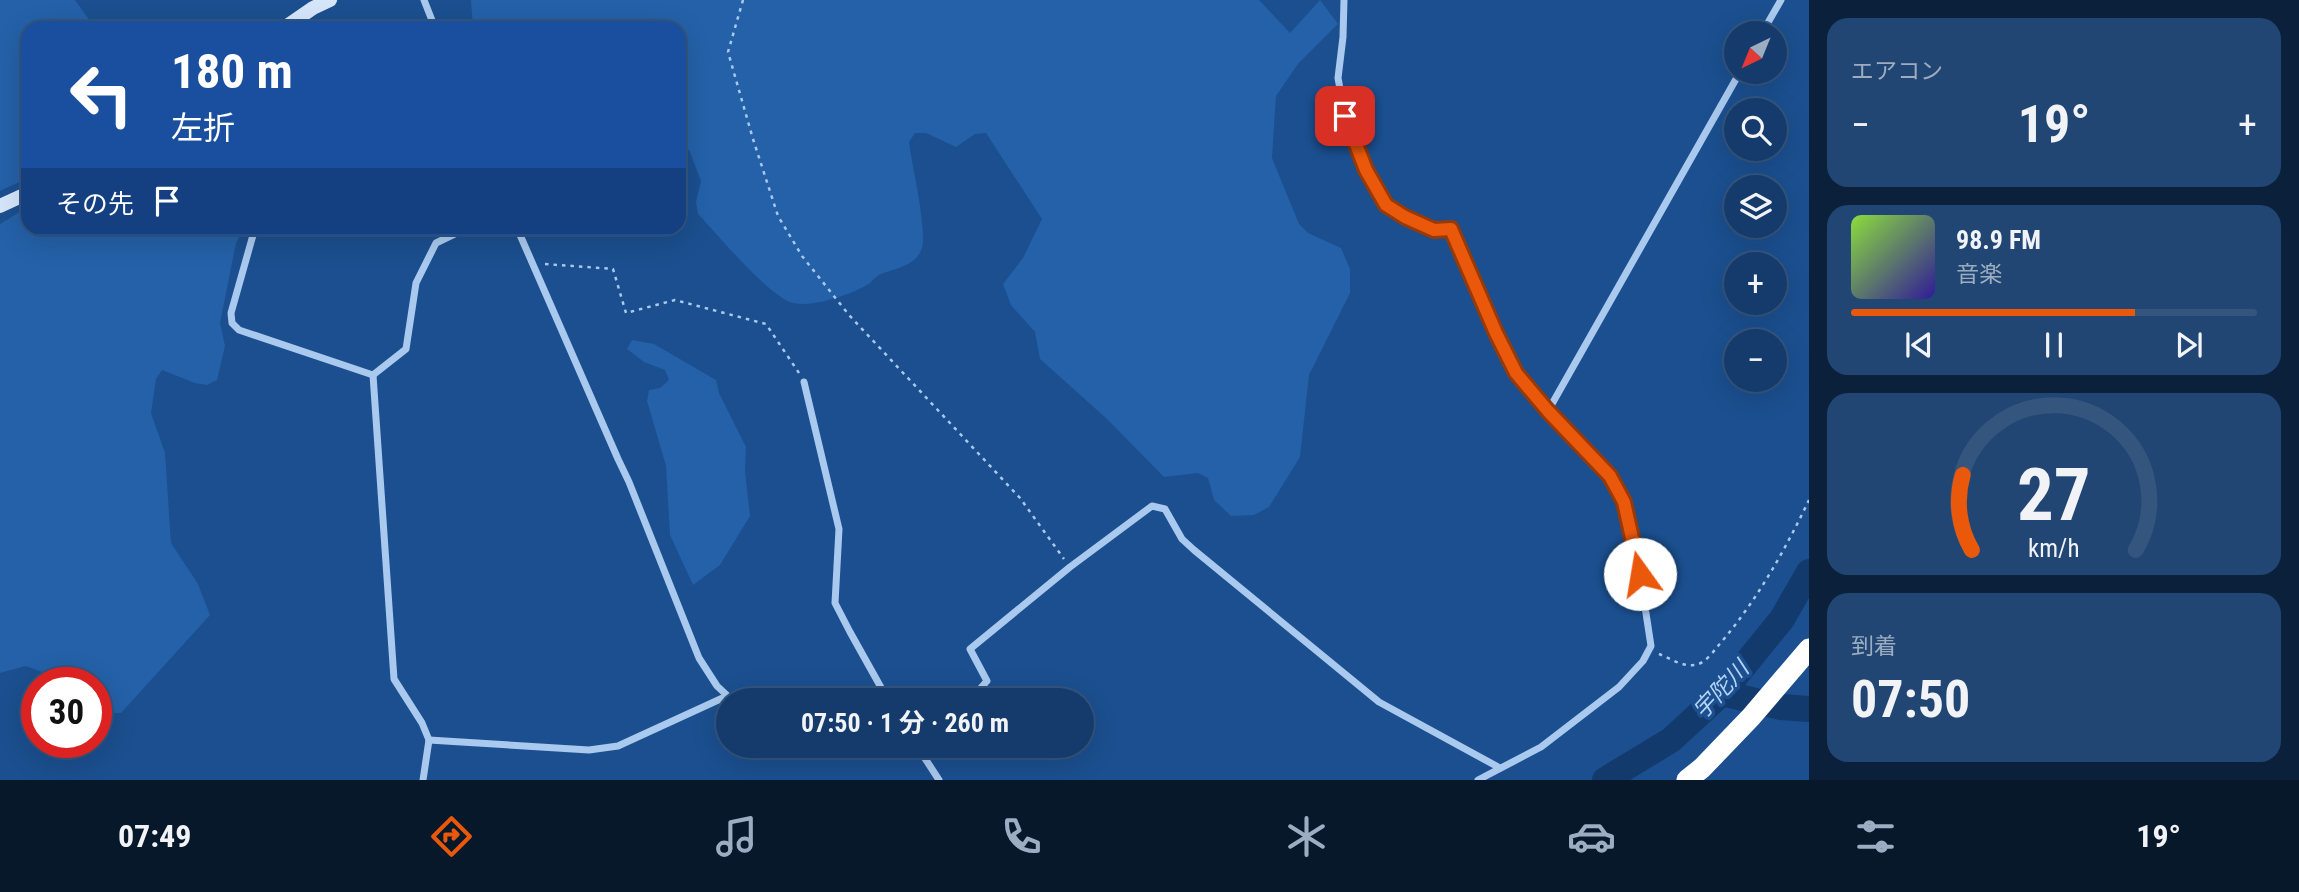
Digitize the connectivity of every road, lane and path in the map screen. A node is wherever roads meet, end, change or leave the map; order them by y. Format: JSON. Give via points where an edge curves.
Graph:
{"nodes":[{"id":1,"x":330,"y":0,"type":"edge"},
{"id":2,"x":424,"y":0,"type":"edge"},
{"id":3,"x":743,"y":0,"type":"edge"},
{"id":4,"x":1344,"y":0,"type":"edge"},
{"id":5,"x":1781,"y":0,"type":"edge"},
{"id":6,"x":311,"y":4,"type":"edge"},
{"id":7,"x":293,"y":21,"type":"edge"},
{"id":8,"x":432,"y":21,"type":"edge"},
{"id":9,"x":1769,"y":21,"type":"edge"},
{"id":10,"x":1733,"y":84,"type":"edge"},
{"id":11,"x":21,"y":196,"type":"edge"},
{"id":12,"x":0,"y":206,"type":"edge"},
{"id":13,"x":253,"y":235,"type":"edge"},
{"id":14,"x":453,"y":235,"type":"edge"},
{"id":15,"x":520,"y":235,"type":"edge"},
{"id":16,"x":531,"y":263,"type":"junction"},
{"id":17,"x":373,"y":375,"type":"junction"},
{"id":18,"x":804,"y":382,"type":"joint"},
{"id":19,"x":1548,"y":411,"type":"junction"},
{"id":20,"x":1809,"y":500,"type":"edge"},
{"id":21,"x":1070,"y":567,"type":"junction"},
{"id":22,"x":1809,"y":649,"type":"edge"},
{"id":23,"x":1650,"y":650,"type":"junction"},
{"id":24,"x":719,"y":688,"type":"edge"},
{"id":25,"x":881,"y":688,"type":"edge"},
{"id":26,"x":981,"y":688,"type":"edge"},
{"id":27,"x":716,"y":704,"type":"edge"},
{"id":28,"x":429,"y":740,"type":"junction"},
{"id":29,"x":925,"y":758,"type":"edge"},
{"id":30,"x":1496,"y":773,"type":"edge"},
{"id":31,"x":423,"y":780,"type":"edge"},
{"id":32,"x":939,"y":780,"type":"edge"},
{"id":33,"x":1478,"y":780,"type":"edge"},
{"id":34,"x":1687,"y":780,"type":"edge"}],
"edges":[{"from":1,"to":6,"type":"street"},
{"from":2,"to":8,"type":"street"},
{"from":3,"to":21,"type":"path","via":[[728,52],[778,216],[802,256],[849,315],[1020,498]]},
{"from":4,"to":19,"type":"street","via":[[1338,78],[1345,116],[1366,170],[1386,205],[1434,230],[1451,229],[1516,373]]},
{"from":5,"to":9,"type":"street"},
{"from":6,"to":7,"type":"street"},
{"from":10,"to":19,"type":"street"},
{"from":11,"to":12,"type":"street"},
{"from":13,"to":17,"type":"street","via":[[232,323],[239,330]]},
{"from":14,"to":17,"type":"street","via":[[436,243],[416,283],[406,349]]},
{"from":15,"to":16,"type":"street"},
{"from":16,"to":18,"type":"path","via":[[614,269],[626,313],[675,300],[766,324]]},
{"from":16,"to":24,"type":"street","via":[[629,482],[696,650]]},
{"from":17,"to":28,"type":"street","via":[[394,679]]},
{"from":18,"to":25,"type":"street","via":[[839,529],[835,603]]},
{"from":19,"to":23,"type":"street","via":[[1610,476],[1624,502]]},
{"from":20,"to":23,"type":"path","via":[[1762,587],[1704,663],[1693,666]]},
{"from":21,"to":26,"type":"street","via":[[970,649],[987,681]]},
{"from":21,"to":30,"type":"street","via":[[1153,506],[1165,509],[1194,551],[1380,702]]},
{"from":22,"to":34,"type":"highway","via":[[1751,717]]},
{"from":23,"to":30,"type":"street","via":[[1619,687],[1541,747]]},
{"from":27,"to":28,"type":"street","via":[[618,746],[589,750]]},
{"from":28,"to":31,"type":"street"},
{"from":29,"to":32,"type":"street"},
{"from":30,"to":33,"type":"street"}]}
